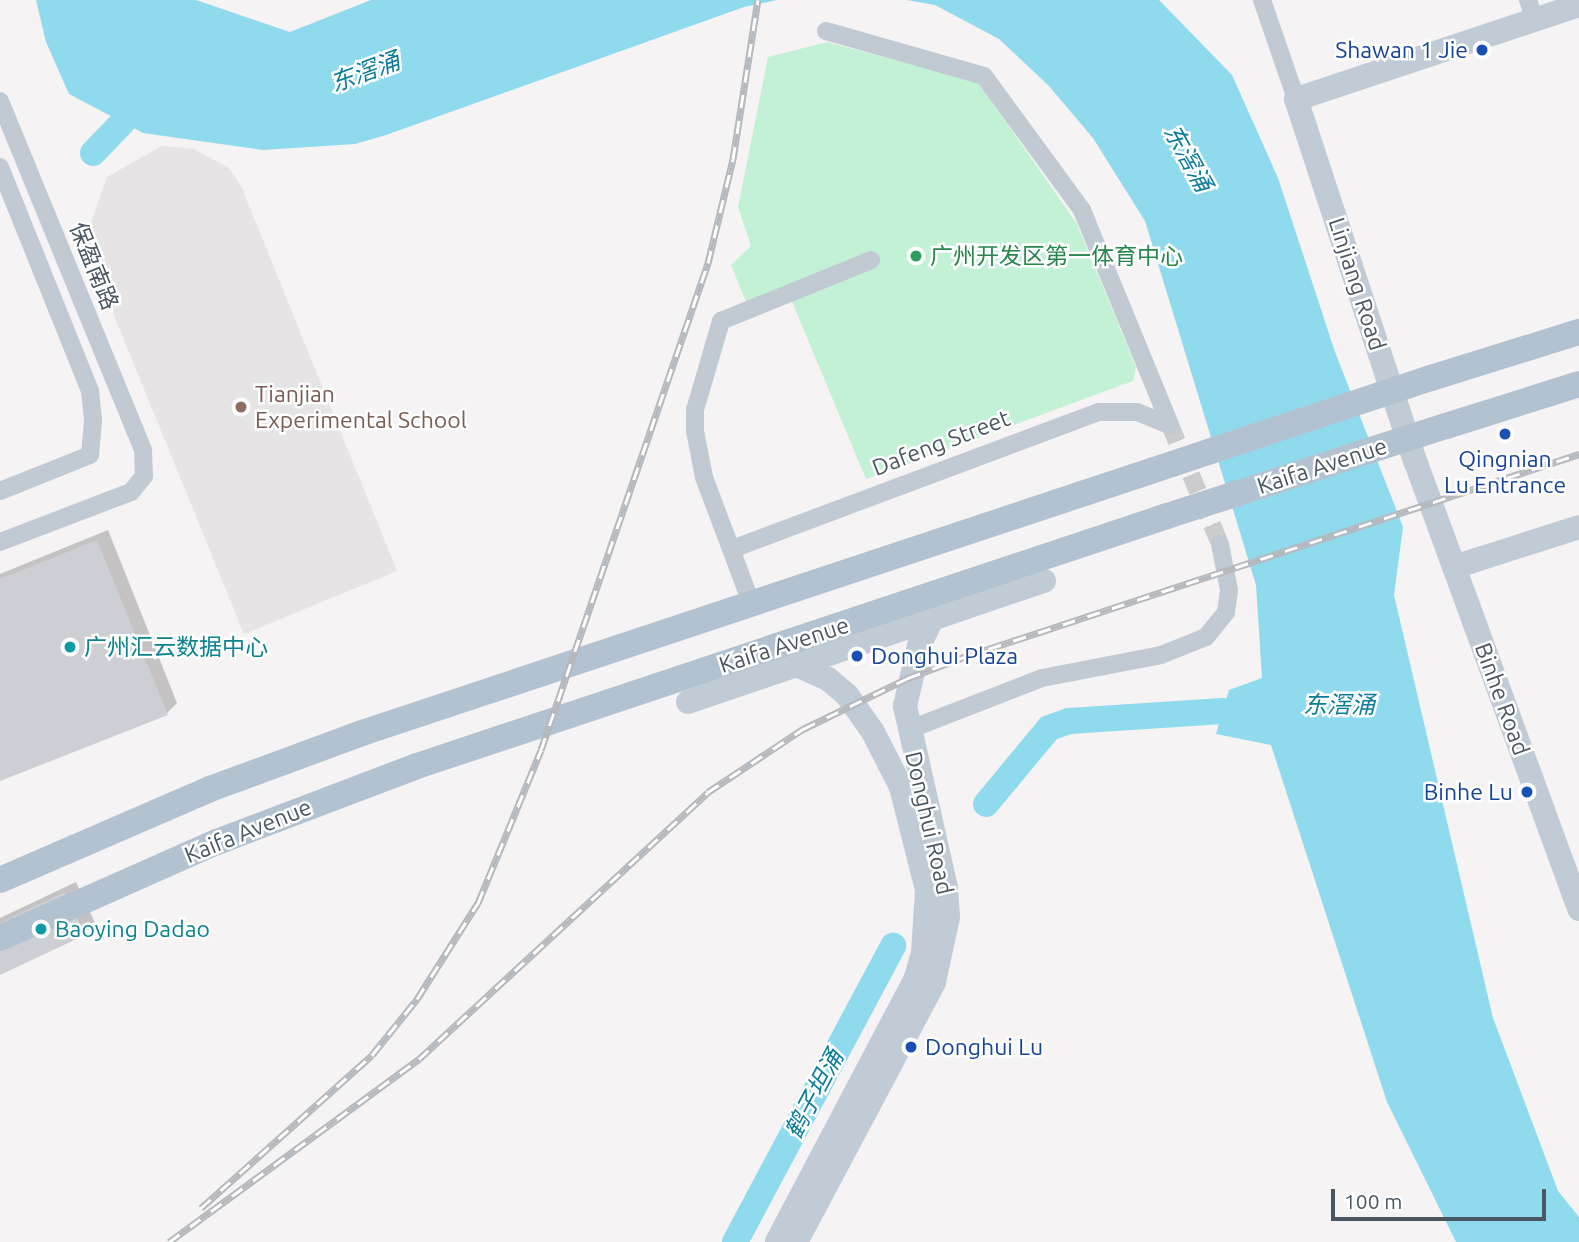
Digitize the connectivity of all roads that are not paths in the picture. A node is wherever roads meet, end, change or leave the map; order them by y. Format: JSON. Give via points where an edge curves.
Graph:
{"nodes":[{"id":1,"x":1262,"y":0,"type":"edge"},
{"id":2,"x":1579,"y":5,"type":"edge"},
{"id":3,"x":1531,"y":9,"type":"edge"},
{"id":4,"x":826,"y":31,"type":"dead end"},
{"id":5,"x":1296,"y":99,"type":"junction"},
{"id":6,"x":0,"y":101,"type":"edge"},
{"id":7,"x":0,"y":167,"type":"edge"},
{"id":8,"x":871,"y":261,"type":"dead end"},
{"id":9,"x":1579,"y":332,"type":"edge"},
{"id":10,"x":1579,"y":384,"type":"edge"},
{"id":11,"x":0,"y":491,"type":"edge"},
{"id":12,"x":1579,"y":527,"type":"edge"},
{"id":13,"x":0,"y":542,"type":"edge"},
{"id":14,"x":1220,"y":544,"type":"tunnel mouth"},
{"id":15,"x":732,"y":549,"type":"junction"},
{"id":16,"x":1454,"y":567,"type":"junction"},
{"id":17,"x":1044,"y":581,"type":"dead end"},
{"id":18,"x":953,"y":590,"type":"junction"},
{"id":19,"x":752,"y":605,"type":"junction"},
{"id":20,"x":931,"y":620,"type":"junction"},
{"id":21,"x":765,"y":651,"type":"junction"},
{"id":22,"x":802,"y":664,"type":"junction"},
{"id":23,"x":688,"y":702,"type":"dead end"},
{"id":24,"x":908,"y":730,"type":"junction"},
{"id":25,"x":0,"y":880,"type":"edge"},
{"id":26,"x":1579,"y":909,"type":"edge"},
{"id":27,"x":0,"y":938,"type":"edge"},
{"id":28,"x":777,"y":1242,"type":"edge"},
{"id":29,"x":796,"y":1242,"type":"edge"}],
"edges":[{"from":1,"to":5,"type":"street","name":"Linjiang Road"},
{"from":2,"to":3,"type":"street"},
{"from":3,"to":5,"type":"street"},
{"from":4,"to":15,"type":"street","name":"Dafeng Street","via":[[984,76],[1082,209],[1170,425],[1137,412],[1116,410],[1078,418]]},
{"from":5,"to":16,"type":"street","name":"Linjiang Road"},
{"from":6,"to":13,"type":"street","name":"保盈南路","via":[[144,450],[144,476],[131,492]]},
{"from":7,"to":11,"type":"street","via":[[90,391],[93,421],[90,455]]},
{"from":8,"to":15,"type":"street","via":[[720,321],[695,410],[695,431],[704,477]]},
{"from":9,"to":19,"type":"main road","name":"Kaifa Avenue","bridge":true},
{"from":10,"to":18,"type":"main road","name":"Kaifa Avenue","bridge":true},
{"from":12,"to":16,"type":"street"},
{"from":14,"to":24,"type":"street","via":[[1229,590],[1226,612],[1206,637],[1161,654],[1042,678]]},
{"from":15,"to":19,"type":"street"},
{"from":16,"to":26,"type":"street","name":"Binhe Road"},
{"from":17,"to":20,"type":"street"},
{"from":18,"to":20,"type":"street","name":"Donghui Road"},
{"from":18,"to":21,"type":"main road","name":"Kaifa Avenue"},
{"from":19,"to":25,"type":"main road","name":"Kaifa Avenue","via":[[209,789]]},
{"from":20,"to":22,"type":"street"},
{"from":20,"to":24,"type":"street","name":"Donghui Road","via":[[908,678]]},
{"from":21,"to":22,"type":"street","name":"Donghui Road"},
{"from":21,"to":27,"type":"main road","name":"Kaifa Avenue","via":[[417,766],[217,842]]},
{"from":22,"to":23,"type":"street"},
{"from":22,"to":28,"type":"street","name":"Donghui Road","via":[[847,695],[890,763],[925,869],[926,930],[916,978]]},
{"from":24,"to":29,"type":"street","name":"Donghui Road","via":[[946,888],[943,946],[929,992]]}]}
